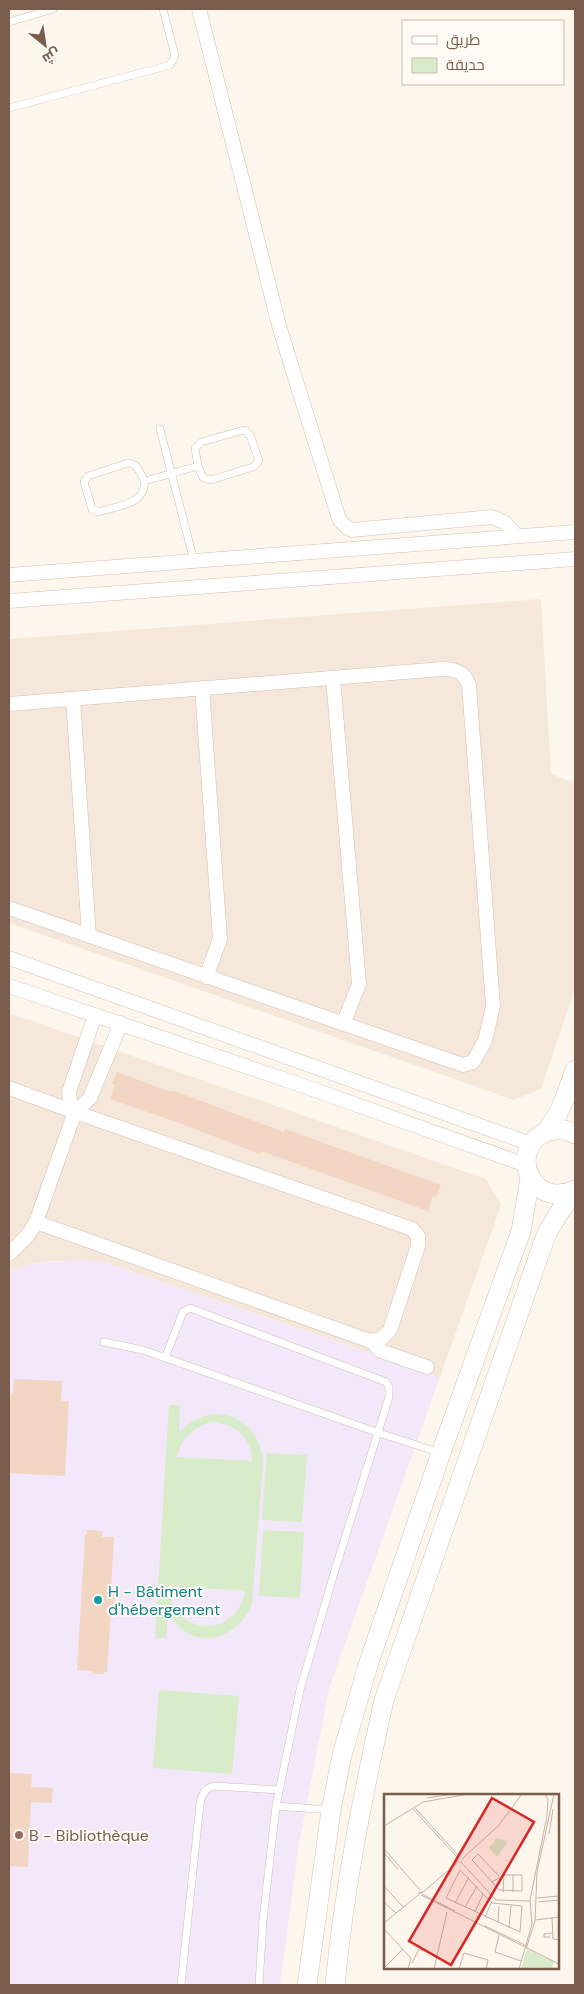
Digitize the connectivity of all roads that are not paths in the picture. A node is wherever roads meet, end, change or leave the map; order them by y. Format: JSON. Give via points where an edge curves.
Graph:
{"nodes":[{"id":1,"x":53,"y":9,"type":"edge"},
{"id":2,"x":163,"y":9,"type":"edge"},
{"id":3,"x":199,"y":9,"type":"edge"},
{"id":4,"x":9,"y":22,"type":"edge"},
{"id":5,"x":9,"y":108,"type":"edge"},
{"id":6,"x":160,"y":429,"type":"dead end"},
{"id":7,"x":198,"y":466,"type":"junction"},
{"id":8,"x":172,"y":474,"type":"junction"},
{"id":9,"x":144,"y":481,"type":"junction"},
{"id":10,"x":575,"y":532,"type":"edge"},
{"id":11,"x":516,"y":535,"type":"junction"},
{"id":12,"x":575,"y":559,"type":"edge"},
{"id":13,"x":194,"y":561,"type":"junction"},
{"id":14,"x":9,"y":575,"type":"edge"},
{"id":15,"x":9,"y":601,"type":"edge"},
{"id":16,"x":333,"y":678,"type":"junction"},
{"id":17,"x":202,"y":688,"type":"junction"},
{"id":18,"x":73,"y":699,"type":"junction"},
{"id":19,"x":9,"y":704,"type":"edge"},
{"id":20,"x":9,"y":908,"type":"edge"},
{"id":21,"x":89,"y":936,"type":"junction"},
{"id":22,"x":9,"y":958,"type":"edge"},
{"id":23,"x":206,"y":977,"type":"junction"},
{"id":24,"x":9,"y":986,"type":"edge"},
{"id":25,"x":95,"y":1016,"type":"junction"},
{"id":26,"x":120,"y":1023,"type":"junction"},
{"id":27,"x":343,"y":1024,"type":"junction"},
{"id":28,"x":307,"y":1064,"type":"junction"},
{"id":29,"x":575,"y":1070,"type":"edge"},
{"id":30,"x":298,"y":1084,"type":"junction"},
{"id":31,"x":9,"y":1088,"type":"edge"},
{"id":32,"x":75,"y":1112,"type":"junction"},
{"id":33,"x":575,"y":1134,"type":"edge"},
{"id":34,"x":538,"y":1138,"type":"junction"},
{"id":35,"x":528,"y":1171,"type":"junction"},
{"id":36,"x":575,"y":1190,"type":"edge"},
{"id":37,"x":36,"y":1222,"type":"junction"},
{"id":38,"x":9,"y":1254,"type":"edge"},
{"id":39,"x":376,"y":1341,"type":"junction"},
{"id":40,"x":104,"y":1342,"type":"dead end"},
{"id":41,"x":165,"y":1358,"type":"junction"},
{"id":42,"x":427,"y":1367,"type":"dead end"},
{"id":43,"x":379,"y":1433,"type":"junction"},
{"id":44,"x":441,"y":1453,"type":"junction"},
{"id":45,"x":279,"y":1790,"type":"junction"},
{"id":46,"x":276,"y":1806,"type":"junction"},
{"id":47,"x":331,"y":1810,"type":"junction"},
{"id":48,"x":181,"y":1985,"type":"edge"},
{"id":49,"x":258,"y":1985,"type":"edge"},
{"id":50,"x":306,"y":1985,"type":"edge"},
{"id":51,"x":335,"y":1985,"type":"edge"}],
"edges":[{"from":1,"to":4,"type":"lane"},
{"from":2,"to":5,"type":"lane","via":[[175,56],[170,64]]},
{"from":3,"to":11,"type":"street","via":[[280,329],[339,520],[352,530],[492,517],[504,522]]},
{"from":6,"to":8,"type":"lane"},
{"from":7,"to":7,"type":"lane","via":[[204,478],[211,480],[259,461],[250,435],[244,430],[201,442],[195,448]]},
{"from":7,"to":8,"type":"lane"},
{"from":8,"to":9,"type":"lane"},
{"from":8,"to":13,"type":"lane"},
{"from":9,"to":9,"type":"lane","via":[[143,494],[137,500],[98,512],[92,509],[84,482],[88,476],[128,463],[135,464]]},
{"from":10,"to":11,"type":"street"},
{"from":11,"to":13,"type":"street"},
{"from":12,"to":15,"type":"street"},
{"from":13,"to":14,"type":"street"},
{"from":16,"to":17,"type":"street"},
{"from":16,"to":27,"type":"street","via":[[359,984]]},
{"from":16,"to":27,"type":"street","via":[[442,669],[455,670],[466,677],[493,1006],[485,1041],[477,1058],[468,1065]]},
{"from":17,"to":18,"type":"street"},
{"from":17,"to":23,"type":"street","via":[[220,939]]},
{"from":18,"to":19,"type":"street"},
{"from":18,"to":21,"type":"street"},
{"from":20,"to":21,"type":"street"},
{"from":21,"to":23,"type":"street"},
{"from":22,"to":28,"type":"street"},
{"from":23,"to":27,"type":"street"},
{"from":24,"to":25,"type":"street"},
{"from":25,"to":26,"type":"street"},
{"from":25,"to":32,"type":"street","via":[[69,1092]]},
{"from":26,"to":30,"type":"street"},
{"from":26,"to":32,"type":"street","via":[[90,1098]]},
{"from":28,"to":30,"type":"street"},
{"from":28,"to":34,"type":"street"},
{"from":29,"to":34,"type":"main road","via":[[555,1121]]},
{"from":30,"to":35,"type":"street"},
{"from":31,"to":32,"type":"street"},
{"from":32,"to":37,"type":"street"},
{"from":32,"to":39,"type":"street","via":[[412,1229],[419,1241],[390,1330]]},
{"from":33,"to":34,"type":"main road","via":[[564,1130]]},
{"from":34,"to":35,"type":"main road","via":[[526,1158]]},
{"from":35,"to":36,"type":"main road","via":[[536,1186],[545,1192],[565,1194]]},
{"from":35,"to":44,"type":"main road","via":[[521,1231]]},
{"from":36,"to":51,"type":"main road","via":[[546,1235],[384,1700],[346,1892]]},
{"from":37,"to":38,"type":"street"},
{"from":37,"to":39,"type":"street","via":[[364,1340]]},
{"from":39,"to":42,"type":"street","via":[[380,1351]]},
{"from":40,"to":41,"type":"lane"},
{"from":41,"to":43,"type":"lane"},
{"from":41,"to":43,"type":"lane","via":[[184,1311],[190,1308],[206,1313],[386,1382],[389,1397]]},
{"from":43,"to":44,"type":"lane"},
{"from":43,"to":45,"type":"lane","via":[[305,1671]]},
{"from":44,"to":47,"type":"main road","via":[[369,1662],[342,1755]]},
{"from":45,"to":46,"type":"lane"},
{"from":45,"to":48,"type":"lane","via":[[214,1786],[203,1792]]},
{"from":46,"to":47,"type":"lane"},
{"from":46,"to":49,"type":"lane"},
{"from":47,"to":50,"type":"main road"}]}
